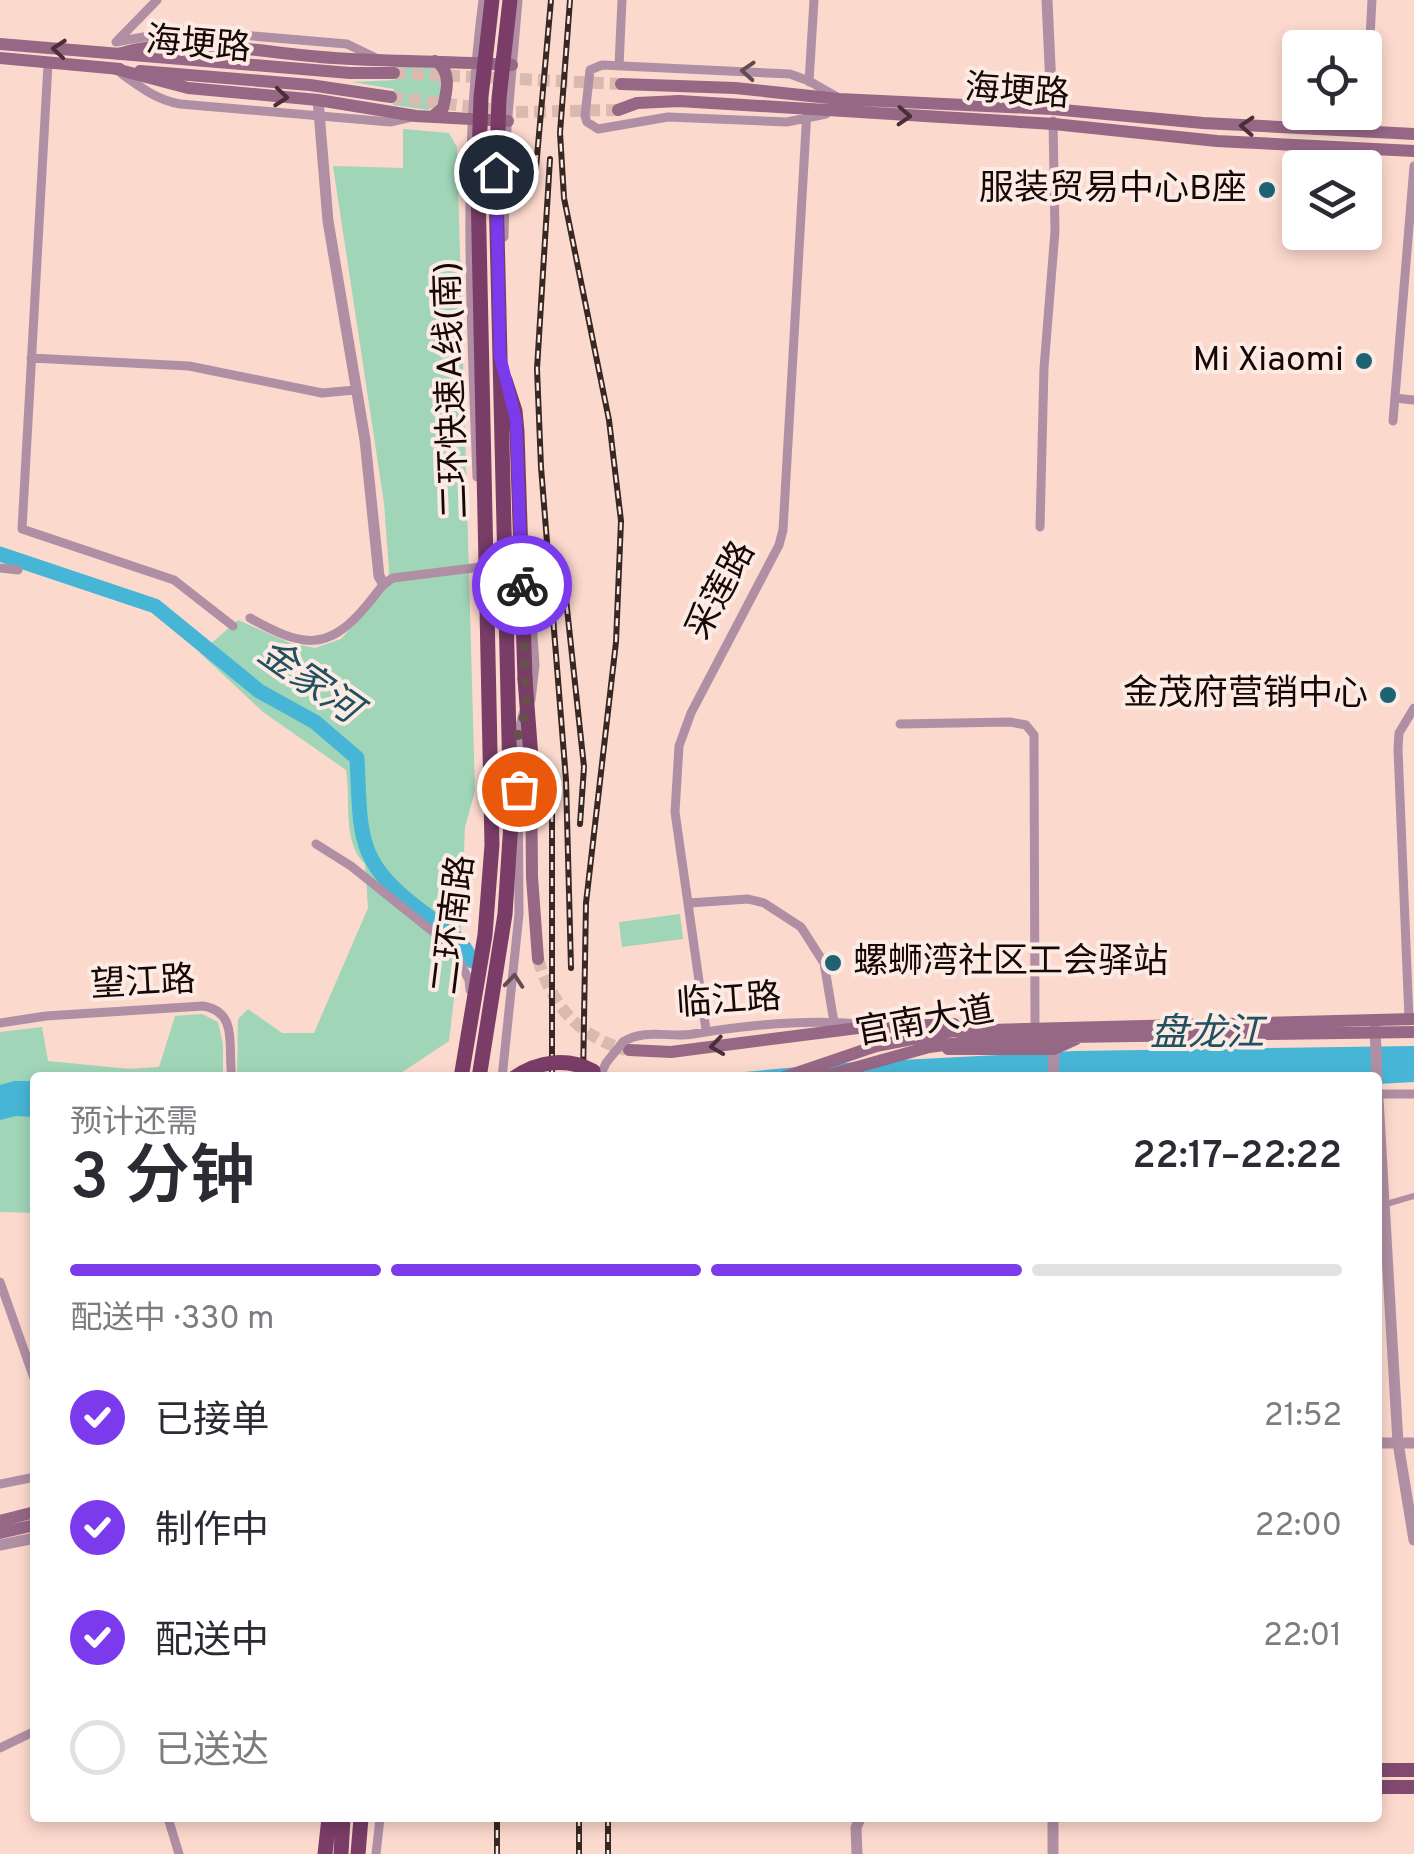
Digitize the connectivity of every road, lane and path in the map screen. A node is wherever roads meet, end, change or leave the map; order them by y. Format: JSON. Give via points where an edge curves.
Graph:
{"nodes":[{"id":1,"x":157,"y":0,"type":"edge"},
{"id":2,"x":483,"y":0,"type":"edge"},
{"id":3,"x":494,"y":0,"type":"edge"},
{"id":4,"x":509,"y":0,"type":"edge"},
{"id":5,"x":518,"y":0,"type":"edge"},
{"id":6,"x":622,"y":0,"type":"edge"},
{"id":7,"x":814,"y":0,"type":"edge"},
{"id":8,"x":1047,"y":0,"type":"edge"},
{"id":9,"x":1372,"y":0,"type":"edge"},
{"id":10,"x":0,"y":44,"type":"edge"},
{"id":11,"x":115,"y":55,"type":"junction"},
{"id":12,"x":0,"y":58,"type":"edge"},
{"id":13,"x":431,"y":60,"type":"junction"},
{"id":14,"x":48,"y":64,"type":"junction"},
{"id":15,"x":493,"y":64,"type":"junction"},
{"id":16,"x":619,"y":66,"type":"junction"},
{"id":17,"x":394,"y":73,"type":"tunnel mouth"},
{"id":18,"x":621,"y":84,"type":"tunnel mouth"},
{"id":19,"x":391,"y":97,"type":"tunnel mouth"},
{"id":20,"x":318,"y":100,"type":"junction"},
{"id":21,"x":808,"y":101,"type":"junction"},
{"id":22,"x":838,"y":106,"type":"junction"},
{"id":23,"x":1052,"y":109,"type":"junction"},
{"id":24,"x":618,"y":110,"type":"tunnel mouth"},
{"id":25,"x":318,"y":116,"type":"junction"},
{"id":26,"x":416,"y":116,"type":"junction"},
{"id":27,"x":432,"y":117,"type":"junction"},
{"id":28,"x":489,"y":120,"type":"junction"},
{"id":29,"x":1054,"y":124,"type":"junction"},
{"id":30,"x":1365,"y":131,"type":"junction"},
{"id":31,"x":1414,"y":134,"type":"edge"},
{"id":32,"x":1414,"y":151,"type":"edge"},
{"id":33,"x":1414,"y":166,"type":"edge"},
{"id":34,"x":500,"y":342,"type":"junction"},
{"id":35,"x":30,"y":358,"type":"junction"},
{"id":36,"x":355,"y":390,"type":"junction"},
{"id":37,"x":1395,"y":398,"type":"junction"},
{"id":38,"x":1414,"y":400,"type":"edge"},
{"id":39,"x":1393,"y":422,"type":"dead end"},
{"id":40,"x":1040,"y":527,"type":"dead end"},
{"id":41,"x":480,"y":567,"type":"junction"},
{"id":42,"x":0,"y":568,"type":"edge"},
{"id":43,"x":18,"y":570,"type":"dead end"},
{"id":44,"x":382,"y":583,"type":"junction"},
{"id":45,"x":250,"y":618,"type":"dead end"},
{"id":46,"x":232,"y":626,"type":"dead end"},
{"id":47,"x":527,"y":706,"type":"junction"},
{"id":48,"x":1414,"y":708,"type":"edge"},
{"id":49,"x":900,"y":724,"type":"dead end"},
{"id":50,"x":532,"y":758,"type":"joint"},
{"id":51,"x":316,"y":844,"type":"dead end"},
{"id":52,"x":689,"y":903,"type":"junction"},
{"id":53,"x":538,"y":959,"type":"tunnel mouth"},
{"id":54,"x":470,"y":990,"type":"junction"},
{"id":55,"x":834,"y":1022,"type":"junction"},
{"id":56,"x":0,"y":1023,"type":"edge"},
{"id":57,"x":1412,"y":1023,"type":"edge"},
{"id":58,"x":883,"y":1026,"type":"junction"},
{"id":59,"x":706,"y":1030,"type":"junction"},
{"id":60,"x":1039,"y":1032,"type":"junction"},
{"id":61,"x":1375,"y":1032,"type":"junction"},
{"id":62,"x":1079,"y":1038,"type":"junction"},
{"id":63,"x":927,"y":1040,"type":"junction"},
{"id":64,"x":626,"y":1046,"type":"junction"},
{"id":65,"x":1054,"y":1051,"type":"junction"},
{"id":66,"x":232,"y":1072,"type":"edge"},
{"id":67,"x":466,"y":1072,"type":"edge"},
{"id":68,"x":467,"y":1072,"type":"edge"},
{"id":69,"x":467,"y":1072,"type":"edge"},
{"id":70,"x":467,"y":1072,"type":"edge"},
{"id":71,"x":503,"y":1072,"type":"edge"},
{"id":72,"x":524,"y":1072,"type":"edge"},
{"id":73,"x":592,"y":1072,"type":"edge"},
{"id":74,"x":603,"y":1072,"type":"edge"},
{"id":75,"x":799,"y":1072,"type":"edge"},
{"id":76,"x":835,"y":1072,"type":"edge"},
{"id":77,"x":1053,"y":1072,"type":"edge"},
{"id":78,"x":1377,"y":1072,"type":"edge"},
{"id":79,"x":1414,"y":1094,"type":"edge"},
{"id":80,"x":1382,"y":1096,"type":"edge"},
{"id":81,"x":1382,"y":1168,"type":"edge"},
{"id":82,"x":1414,"y":1196,"type":"edge"},
{"id":83,"x":1384,"y":1204,"type":"junction"},
{"id":84,"x":1382,"y":1215,"type":"edge"},
{"id":85,"x":1382,"y":1234,"type":"edge"},
{"id":86,"x":0,"y":1282,"type":"edge"},
{"id":87,"x":30,"y":1367,"type":"edge"},
{"id":88,"x":1382,"y":1443,"type":"edge"},
{"id":89,"x":1398,"y":1443,"type":"junction"},
{"id":90,"x":1414,"y":1443,"type":"edge"},
{"id":91,"x":30,"y":1478,"type":"edge"},
{"id":92,"x":0,"y":1484,"type":"edge"},
{"id":93,"x":30,"y":1513,"type":"edge"},
{"id":94,"x":0,"y":1520,"type":"edge"},
{"id":95,"x":30,"y":1526,"type":"edge"},
{"id":96,"x":0,"y":1533,"type":"edge"},
{"id":97,"x":30,"y":1539,"type":"edge"},
{"id":98,"x":1414,"y":1540,"type":"edge"},
{"id":99,"x":0,"y":1545,"type":"edge"},
{"id":100,"x":30,"y":1733,"type":"edge"},
{"id":101,"x":0,"y":1748,"type":"edge"},
{"id":102,"x":1382,"y":1770,"type":"edge"},
{"id":103,"x":1414,"y":1770,"type":"edge"},
{"id":104,"x":1414,"y":1787,"type":"edge"},
{"id":105,"x":1382,"y":1788,"type":"edge"},
{"id":106,"x":169,"y":1822,"type":"edge"},
{"id":107,"x":326,"y":1822,"type":"edge"},
{"id":108,"x":345,"y":1822,"type":"edge"},
{"id":109,"x":361,"y":1822,"type":"edge"},
{"id":110,"x":380,"y":1822,"type":"edge"},
{"id":111,"x":858,"y":1822,"type":"edge"},
{"id":112,"x":1054,"y":1822,"type":"edge"},
{"id":113,"x":358,"y":1850,"type":"edge"},
{"id":114,"x":179,"y":1854,"type":"edge"},
{"id":115,"x":322,"y":1854,"type":"edge"},
{"id":116,"x":342,"y":1854,"type":"edge"},
{"id":117,"x":376,"y":1854,"type":"edge"},
{"id":118,"x":856,"y":1854,"type":"edge"},
{"id":119,"x":1053,"y":1854,"type":"edge"}],
"edges":[{"from":1,"to":11,"type":"street"},
{"from":2,"to":15,"type":"street"},
{"from":3,"to":15,"type":"main road","name":"二环南路"},
{"from":3,"to":68,"type":"highway","name":"二环快速A线(南)","bridge":true,"via":[[478,188],[492,846]]},
{"from":4,"to":15,"type":"main road","name":"二环南路"},
{"from":4,"to":34,"type":"highway","bridge":true,"via":[[496,156]]},
{"from":5,"to":15,"type":"street"},
{"from":6,"to":16,"type":"street"},
{"from":7,"to":21,"type":"street","name":"采莲路"},
{"from":8,"to":23,"type":"street"},
{"from":9,"to":30,"type":"street"},
{"from":11,"to":10,"type":"main road","name":"海埂路","one_way":true},
{"from":11,"to":13,"type":"main road","via":[[185,45]]},
{"from":11,"to":14,"type":"main road","name":"海埂路"},
{"from":11,"to":17,"type":"main road","name":"海埂路"},
{"from":11,"to":19,"type":"main road","name":"海埂路"},
{"from":11,"to":20,"type":"main road","one_way":true,"via":[[188,88]]},
{"from":11,"to":25,"type":"street","via":[[143,90],[167,102]]},
{"from":12,"to":14,"type":"main road","name":"海埂路"},
{"from":13,"to":15,"type":"main road"},
{"from":13,"to":27,"type":"main road","via":[[447,74],[443,108]]},
{"from":14,"to":35,"type":"street"},
{"from":15,"to":28,"type":"main road","name":"二环南路"},
{"from":15,"to":28,"type":"street"},
{"from":21,"to":16,"type":"street","one_way":true,"via":[[774,73]]},
{"from":16,"to":21,"type":"street","via":[[596,67],[587,76],[585,116],[598,129],[668,118],[787,122]]},
{"from":18,"to":21,"type":"main road","name":"海埂路","via":[[704,86]]},
{"from":20,"to":25,"type":"street"},
{"from":20,"to":26,"type":"main road"},
{"from":21,"to":22,"type":"main road","name":"海埂路"},
{"from":21,"to":22,"type":"street"},
{"from":21,"to":24,"type":"main road","name":"海埂路","via":[[656,100]]},
{"from":21,"to":52,"type":"street","name":"采莲路","via":[[784,530],[679,746],[675,812]]},
{"from":22,"to":23,"type":"main road","name":"海埂路"},
{"from":22,"to":29,"type":"main road","name":"海埂路","one_way":true},
{"from":23,"to":29,"type":"street"},
{"from":30,"to":23,"type":"main road","name":"海埂路","one_way":true},
{"from":25,"to":26,"type":"street","via":[[390,122]]},
{"from":25,"to":36,"type":"street"},
{"from":26,"to":27,"type":"main road"},
{"from":27,"to":28,"type":"main road"},
{"from":28,"to":41,"type":"street","via":[[470,234]]},
{"from":28,"to":47,"type":"street","via":[[532,625],[535,680]]},
{"from":28,"to":69,"type":"main road","name":"二环南路","via":[[482,233],[496,822]]},
{"from":29,"to":32,"type":"main road","name":"海埂路"},
{"from":29,"to":40,"type":"street"},
{"from":30,"to":31,"type":"main road","name":"海埂路"},
{"from":33,"to":37,"type":"street"},
{"from":34,"to":47,"type":"highway","bridge":true,"via":[[517,432]]},
{"from":34,"to":70,"type":"highway","bridge":true,"via":[[510,846],[502,937]]},
{"from":35,"to":36,"type":"street","via":[[188,366],[322,393]]},
{"from":35,"to":46,"type":"street","via":[[22,529],[174,580]]},
{"from":36,"to":44,"type":"street"},
{"from":37,"to":38,"type":"street"},
{"from":37,"to":39,"type":"street"},
{"from":41,"to":44,"type":"street"},
{"from":41,"to":54,"type":"street","via":[[487,834]]},
{"from":42,"to":43,"type":"street"},
{"from":44,"to":45,"type":"street","via":[[358,616],[321,642]]},
{"from":47,"to":50,"type":"highway"},
{"from":71,"to":47,"type":"street","one_way":true,"via":[[519,914],[518,736]]},
{"from":48,"to":57,"type":"street","via":[[1398,749]]},
{"from":49,"to":60,"type":"street","via":[[1010,722],[1034,735]]},
{"from":50,"to":53,"type":"main road"},
{"from":51,"to":54,"type":"street","via":[[452,947]]},
{"from":52,"to":55,"type":"street","via":[[748,899],[802,926],[824,964]]},
{"from":52,"to":59,"type":"street","name":"采莲路"},
{"from":54,"to":67,"type":"street"},
{"from":55,"to":58,"type":"street","name":"临江路"},
{"from":55,"to":59,"type":"street","name":"临江路"},
{"from":56,"to":66,"type":"street","name":"望江路","via":[[215,1008],[230,1030]]},
{"from":57,"to":61,"type":"main road"},
{"from":58,"to":60,"type":"main road"},
{"from":58,"to":64,"type":"main road","one_way":true,"via":[[672,1052]]},
{"from":59,"to":64,"type":"street","name":"临江路","via":[[644,1035]]},
{"from":60,"to":61,"type":"main road"},
{"from":60,"to":62,"type":"main road"},
{"from":60,"to":63,"type":"main road","name":"官南大道"},
{"from":60,"to":63,"type":"main road","name":"官南大道","via":[[968,1030]]},
{"from":61,"to":62,"type":"main road"},
{"from":61,"to":78,"type":"street"},
{"from":62,"to":65,"type":"main road"},
{"from":63,"to":65,"type":"main road","via":[[960,1050]]},
{"from":63,"to":75,"type":"main road","name":"官南大道","via":[[864,1049]]},
{"from":63,"to":76,"type":"main road","name":"官南大道"},
{"from":64,"to":74,"type":"street","bridge":true},
{"from":65,"to":77,"type":"street"},
{"from":72,"to":73,"type":"highway","bridge":true,"via":[[557,1062]]},
{"from":79,"to":80,"type":"street"},
{"from":81,"to":83,"type":"street"},
{"from":82,"to":83,"type":"street"},
{"from":83,"to":84,"type":"street"},
{"from":85,"to":89,"type":"street"},
{"from":86,"to":87,"type":"street"},
{"from":88,"to":89,"type":"street"},
{"from":89,"to":90,"type":"street"},
{"from":89,"to":98,"type":"street"},
{"from":91,"to":92,"type":"street"},
{"from":93,"to":94,"type":"main road"},
{"from":95,"to":96,"type":"main road"},
{"from":97,"to":99,"type":"street"},
{"from":100,"to":101,"type":"street"},
{"from":102,"to":103,"type":"main road"},
{"from":104,"to":105,"type":"main road"},
{"from":106,"to":114,"type":"street"},
{"from":107,"to":115,"type":"highway"},
{"from":108,"to":116,"type":"highway"},
{"from":109,"to":113,"type":"highway"},
{"from":110,"to":117,"type":"street"},
{"from":111,"to":118,"type":"street"},
{"from":112,"to":119,"type":"street"}]}
